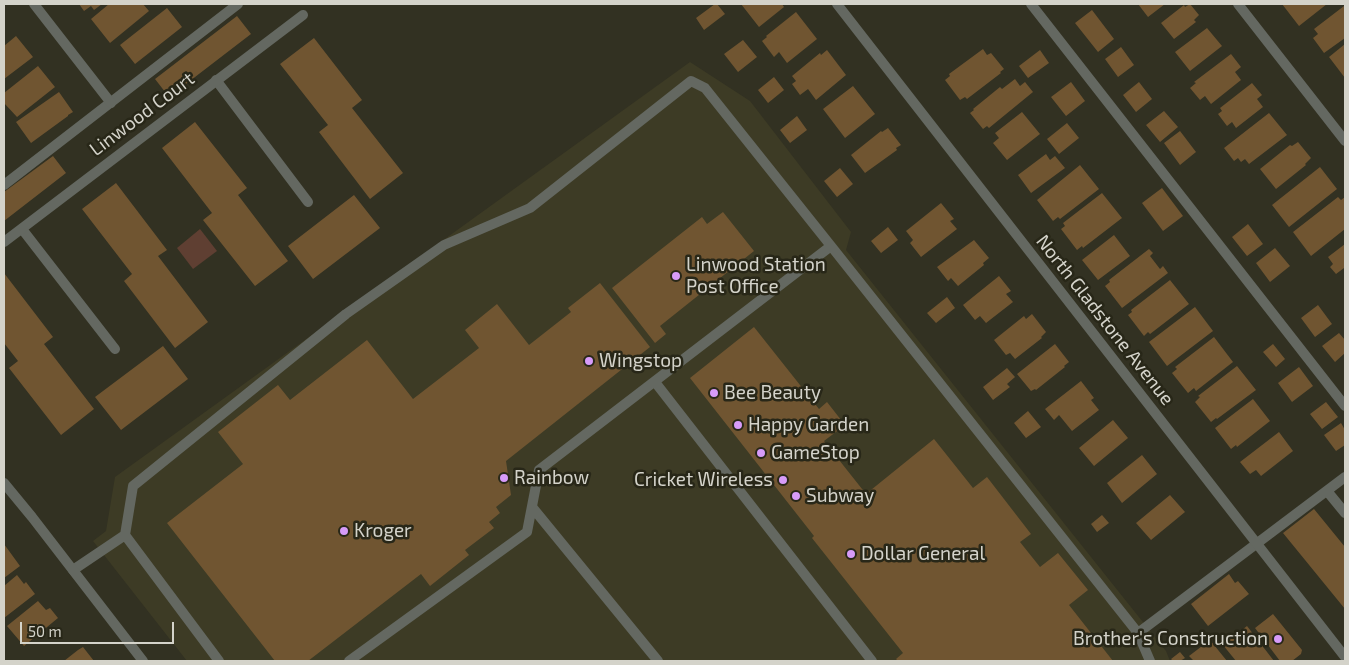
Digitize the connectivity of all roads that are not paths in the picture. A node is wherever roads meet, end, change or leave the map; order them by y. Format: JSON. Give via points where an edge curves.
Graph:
{"nodes":[{"id":1,"x":34,"y":4,"type":"edge"},
{"id":2,"x":837,"y":4,"type":"edge"},
{"id":3,"x":1030,"y":4,"type":"edge"},
{"id":4,"x":1238,"y":4,"type":"edge"},
{"id":5,"x":234,"y":5,"type":"edge"},
{"id":6,"x":303,"y":15,"type":"dead end"},
{"id":7,"x":216,"y":80,"type":"junction"},
{"id":8,"x":111,"y":102,"type":"junction"},
{"id":9,"x":1345,"y":141,"type":"edge"},
{"id":10,"x":4,"y":185,"type":"edge"},
{"id":11,"x":308,"y":202,"type":"dead end"},
{"id":12,"x":22,"y":228,"type":"junction"},
{"id":13,"x":4,"y":242,"type":"edge"},
{"id":14,"x":831,"y":246,"type":"junction"},
{"id":15,"x":115,"y":349,"type":"dead end"},
{"id":16,"x":655,"y":382,"type":"junction"},
{"id":17,"x":1345,"y":406,"type":"edge"},
{"id":18,"x":1345,"y":477,"type":"edge"},
{"id":19,"x":4,"y":483,"type":"edge"},
{"id":20,"x":1327,"y":491,"type":"junction"},
{"id":21,"x":532,"y":507,"type":"junction"},
{"id":22,"x":1345,"y":513,"type":"edge"},
{"id":23,"x":125,"y":535,"type":"junction"},
{"id":24,"x":1257,"y":544,"type":"junction"},
{"id":25,"x":73,"y":570,"type":"junction"},
{"id":26,"x":1138,"y":634,"type":"junction"},
{"id":27,"x":1345,"y":657,"type":"edge"},
{"id":28,"x":144,"y":661,"type":"edge"},
{"id":29,"x":219,"y":661,"type":"edge"},
{"id":30,"x":349,"y":661,"type":"edge"},
{"id":31,"x":658,"y":661,"type":"edge"},
{"id":32,"x":872,"y":661,"type":"edge"},
{"id":33,"x":1150,"y":661,"type":"edge"}],
"edges":[{"from":1,"to":8,"type":"street"},
{"from":2,"to":24,"type":"street","name":"North Gladstone Avenue"},
{"from":3,"to":17,"type":"street"},
{"from":4,"to":9,"type":"street"},
{"from":5,"to":8,"type":"street"},
{"from":6,"to":7,"type":"street","name":"Linwood Court"},
{"from":7,"to":11,"type":"street"},
{"from":7,"to":12,"type":"street","name":"Linwood Court"},
{"from":8,"to":10,"type":"street"},
{"from":12,"to":13,"type":"street","name":"Linwood Court"},
{"from":12,"to":15,"type":"street"},
{"from":14,"to":16,"type":"street"},
{"from":14,"to":23,"type":"street","via":[[705,88],[691,81],[530,208],[444,246],[346,314],[133,486]]},
{"from":14,"to":26,"type":"street"},
{"from":16,"to":21,"type":"street","via":[[539,470]]},
{"from":16,"to":32,"type":"street"},
{"from":18,"to":20,"type":"street"},
{"from":19,"to":25,"type":"street"},
{"from":20,"to":22,"type":"street"},
{"from":20,"to":24,"type":"street"},
{"from":21,"to":30,"type":"street","via":[[527,532]]},
{"from":21,"to":31,"type":"street"},
{"from":23,"to":25,"type":"street"},
{"from":23,"to":29,"type":"street"},
{"from":24,"to":26,"type":"street"},
{"from":24,"to":27,"type":"street","name":"North Gladstone Avenue"},
{"from":25,"to":28,"type":"street"},
{"from":26,"to":33,"type":"street"}]}
